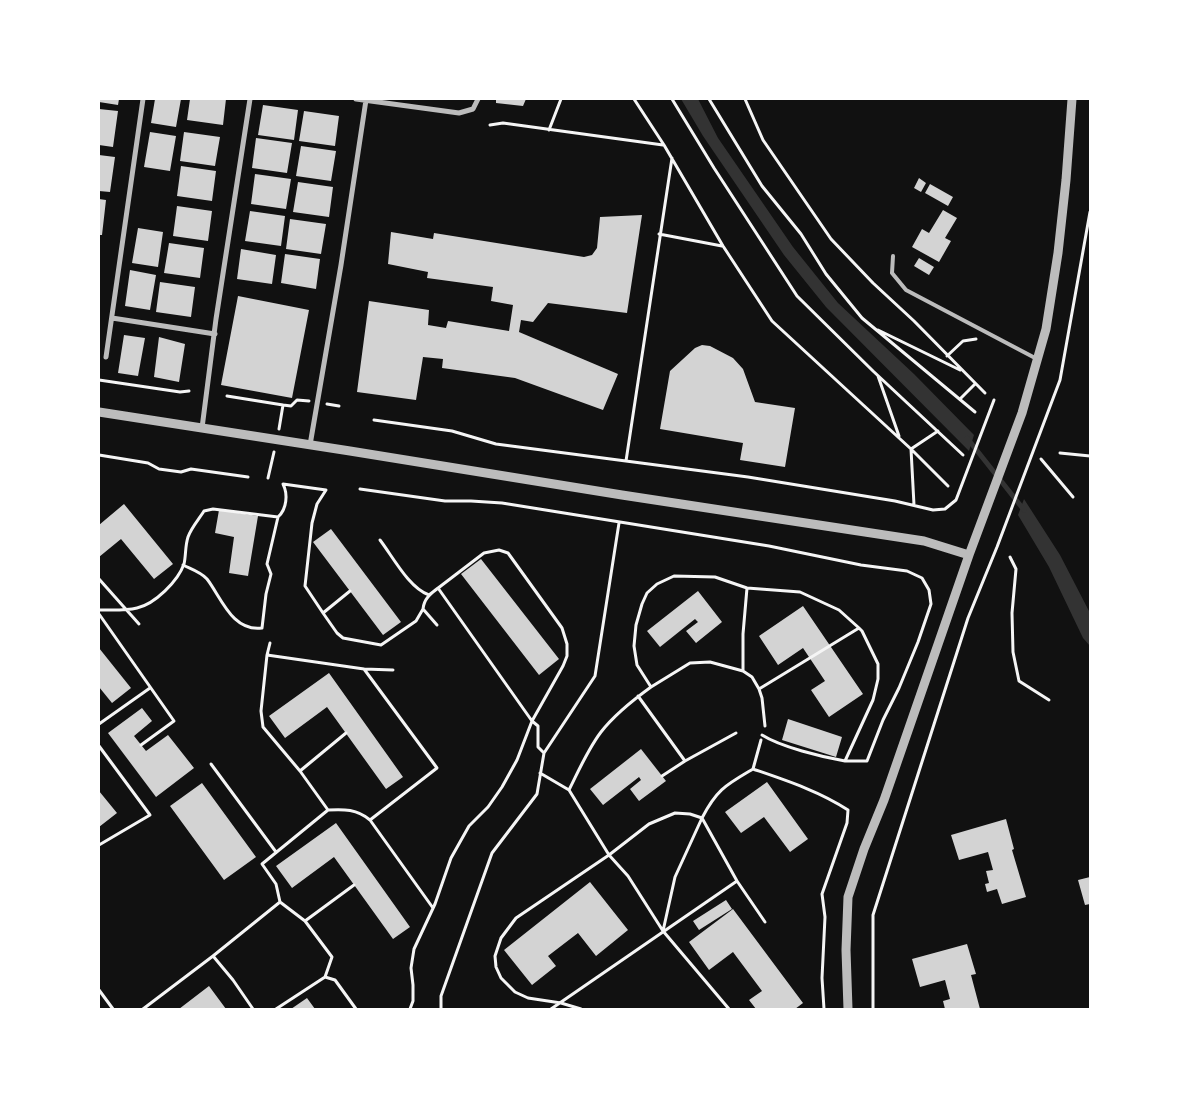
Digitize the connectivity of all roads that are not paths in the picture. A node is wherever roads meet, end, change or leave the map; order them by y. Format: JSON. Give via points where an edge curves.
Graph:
{"nodes":[{"id":1,"x":143,"y":99,"type":"edge"},
{"id":2,"x":250,"y":99,"type":"edge"},
{"id":3,"x":356,"y":99,"type":"edge"},
{"id":4,"x":478,"y":99,"type":"edge"},
{"id":5,"x":1072,"y":99,"type":"edge"},
{"id":6,"x":366,"y":100,"type":"junction"},
{"id":7,"x":893,"y":256,"type":"dead end"},
{"id":8,"x":112,"y":318,"type":"junction"},
{"id":9,"x":214,"y":334,"type":"junction"},
{"id":10,"x":106,"y":357,"type":"dead end"},
{"id":11,"x":1037,"y":359,"type":"junction"},
{"id":12,"x":99,"y":412,"type":"edge"},
{"id":13,"x":202,"y":428,"type":"junction"},
{"id":14,"x":310,"y":445,"type":"junction"},
{"id":15,"x":969,"y":555,"type":"junction"},
{"id":16,"x":848,"y":1009,"type":"edge"}],
"edges":[{"from":1,"to":8,"type":"street"},
{"from":2,"to":9,"type":"street"},
{"from":3,"to":6,"type":"street"},
{"from":4,"to":6,"type":"street","via":[[473,110],[459,114]]},
{"from":5,"to":11,"type":"street","via":[[1058,253],[1046,329]]},
{"from":6,"to":14,"type":"street"},
{"from":7,"to":11,"type":"lane","via":[[892,273],[906,290]]},
{"from":8,"to":9,"type":"street"},
{"from":8,"to":10,"type":"street"},
{"from":9,"to":13,"type":"street"},
{"from":11,"to":15,"type":"street","via":[[1022,412]]},
{"from":12,"to":13,"type":"street"},
{"from":13,"to":14,"type":"street"},
{"from":14,"to":15,"type":"street","via":[[924,541]]},
{"from":15,"to":16,"type":"street","via":[[848,897]]}]}
